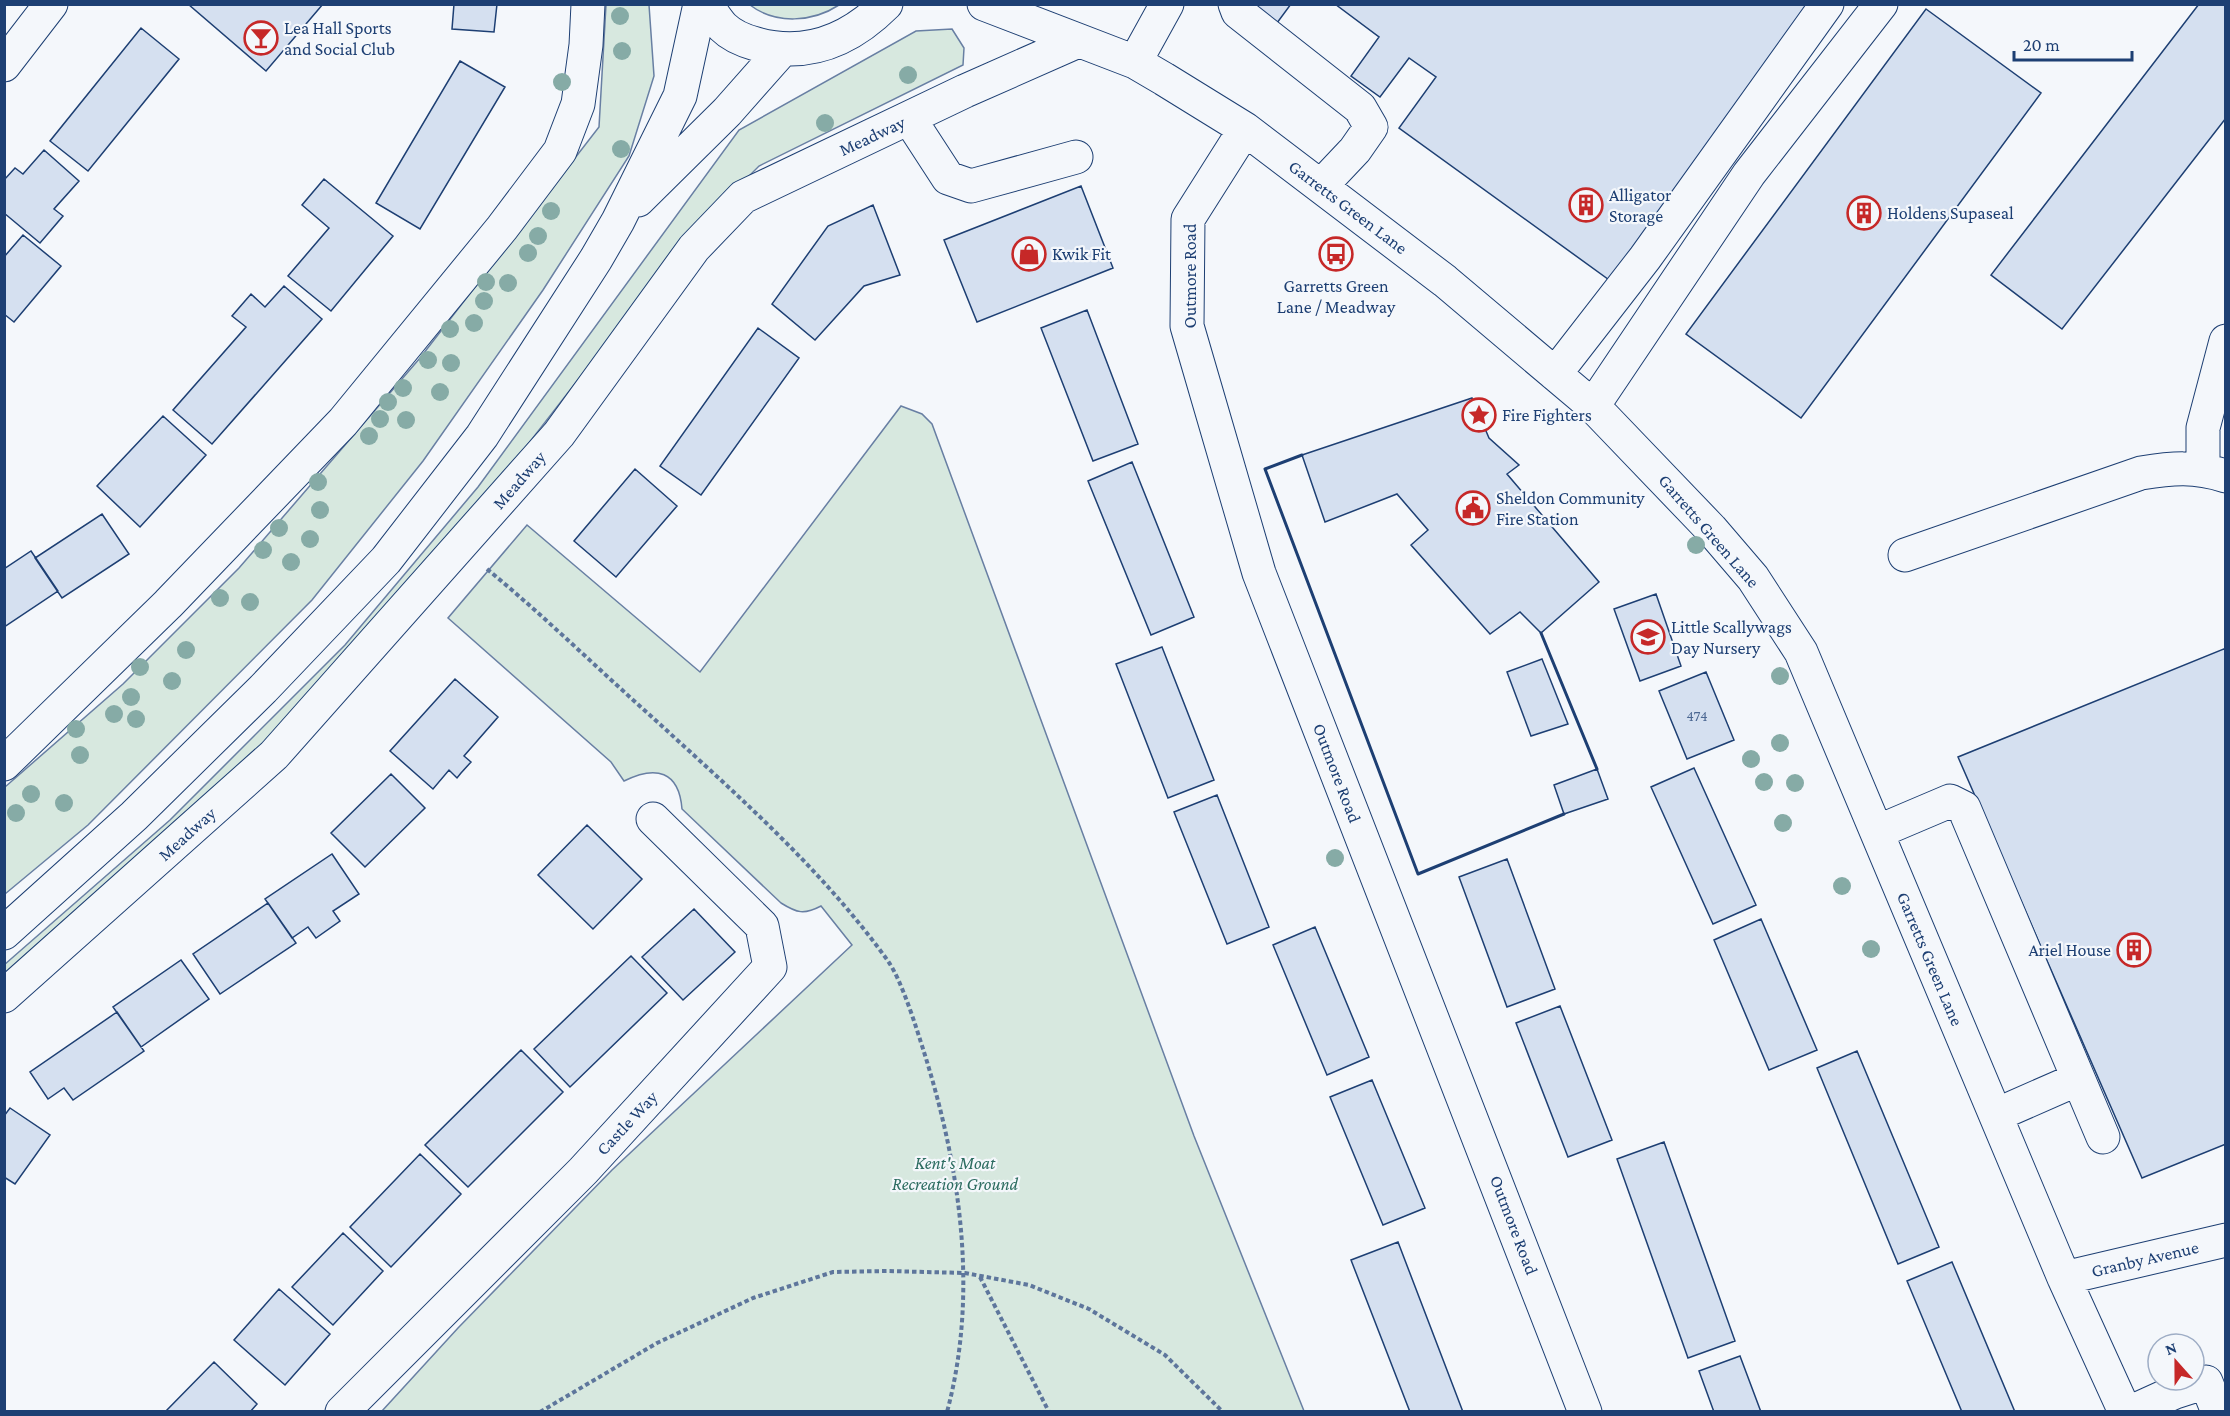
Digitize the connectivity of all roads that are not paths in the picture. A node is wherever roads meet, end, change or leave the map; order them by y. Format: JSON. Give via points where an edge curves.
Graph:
{"nodes":[{"id":1,"x":51,"y":4,"type":"edge"},
{"id":2,"x":588,"y":4,"type":"edge"},
{"id":3,"x":700,"y":4,"type":"edge"},
{"id":4,"x":706,"y":4,"type":"edge"},
{"id":5,"x":886,"y":4,"type":"edge"},
{"id":6,"x":984,"y":4,"type":"edge"},
{"id":7,"x":1167,"y":4,"type":"edge"},
{"id":8,"x":1235,"y":4,"type":"edge"},
{"id":9,"x":1827,"y":4,"type":"edge"},
{"id":10,"x":1881,"y":4,"type":"edge"},
{"id":11,"x":1076,"y":42,"type":"junction"},
{"id":12,"x":781,"y":51,"type":"junction"},
{"id":13,"x":1135,"y":62,"type":"junction"},
{"id":14,"x":4,"y":65,"type":"edge"},
{"id":15,"x":909,"y":118,"type":"junction"},
{"id":16,"x":1245,"y":129,"type":"junction"},
{"id":17,"x":1076,"y":157,"type":"dead end"},
{"id":18,"x":1321,"y":186,"type":"junction"},
{"id":19,"x":618,"y":221,"type":"junction"},
{"id":20,"x":2226,"y":341,"type":"edge"},
{"id":21,"x":1555,"y":374,"type":"junction"},
{"id":22,"x":1593,"y":406,"type":"junction"},
{"id":23,"x":2214,"y":472,"type":"edge"},
{"id":24,"x":1905,"y":555,"type":"dead end"},
{"id":25,"x":4,"y":764,"type":"edge"},
{"id":26,"x":653,"y":819,"type":"dead end"},
{"id":27,"x":1877,"y":832,"type":"junction"},
{"id":28,"x":4,"y":933,"type":"edge"},
{"id":29,"x":4,"y":996,"type":"edge"},
{"id":30,"x":2078,"y":1079,"type":"junction"},
{"id":31,"x":1996,"y":1115,"type":"junction"},
{"id":32,"x":2103,"y":1137,"type":"dead end"},
{"id":33,"x":2226,"y":1240,"type":"edge"},
{"id":34,"x":2064,"y":1278,"type":"junction"},
{"id":35,"x":342,"y":1412,"type":"edge"},
{"id":36,"x":1586,"y":1412,"type":"edge"},
{"id":37,"x":2125,"y":1412,"type":"edge"},
{"id":38,"x":2131,"y":1412,"type":"edge"},
{"id":39,"x":2218,"y":1412,"type":"edge"}],
"edges":[{"from":1,"to":14,"type":"street"},
{"from":2,"to":25,"type":"street","via":[[578,104],[560,151],[502,228],[343,422],[168,604]]},
{"from":3,"to":19,"type":"street","via":[[680,96]]},
{"from":4,"to":12,"type":"street","via":[[724,28],[747,41]]},
{"from":5,"to":12,"type":"street","via":[[847,34],[816,48]]},
{"from":6,"to":11,"type":"street","name":"Garretts Green Lane"},
{"from":7,"to":13,"type":"street"},
{"from":8,"to":18,"type":"street","via":[[1238,12],[1360,108],[1371,127]]},
{"from":9,"to":21,"type":"street","via":[[1645,258]]},
{"from":10,"to":22,"type":"street","via":[[1749,174]]},
{"from":11,"to":13,"type":"street","name":"Garretts Green Lane"},
{"from":11,"to":15,"type":"street","name":"Meadway"},
{"from":12,"to":19,"type":"street","via":[[727,112]]},
{"from":13,"to":16,"type":"street","name":"Garretts Green Lane"},
{"from":15,"to":17,"type":"street","via":[[948,178],[971,186]]},
{"from":15,"to":29,"type":"street","name":"Meadway","via":[[743,197],[694,248],[560,434],[274,755]]},
{"from":16,"to":18,"type":"street","name":"Garretts Green Lane"},
{"from":16,"to":36,"type":"street","name":"Outmore Road","via":[[1188,219],[1187,326],[1259,573]]},
{"from":18,"to":21,"type":"street","name":"Garretts Green Lane","via":[[1445,281]]},
{"from":19,"to":28,"type":"street","via":[[482,436],[386,560],[134,816]]},
{"from":20,"to":23,"type":"street","via":[[2204,428]]},
{"from":21,"to":22,"type":"street","name":"Garretts Green Lane"},
{"from":22,"to":27,"type":"street","name":"Garretts Green Lane","via":[[1754,578],[1801,652]]},
{"from":23,"to":24,"type":"street","via":[[2174,468],[2141,473]]},
{"from":26,"to":35,"type":"street","name":"Castle Way","via":[[762,926],[770,967],[583,1171]]},
{"from":27,"to":30,"type":"street","via":[[1950,801],[1964,808]]},
{"from":27,"to":31,"type":"street","name":"Garretts Green Lane"},
{"from":30,"to":31,"type":"street"},
{"from":30,"to":32,"type":"street"},
{"from":31,"to":34,"type":"street","name":"Garretts Green Lane"},
{"from":33,"to":34,"type":"street","name":"Granby Avenue"},
{"from":34,"to":37,"type":"street","name":"Garretts Green Lane"},
{"from":38,"to":39,"type":"street","via":[[2206,1382]]}]}
